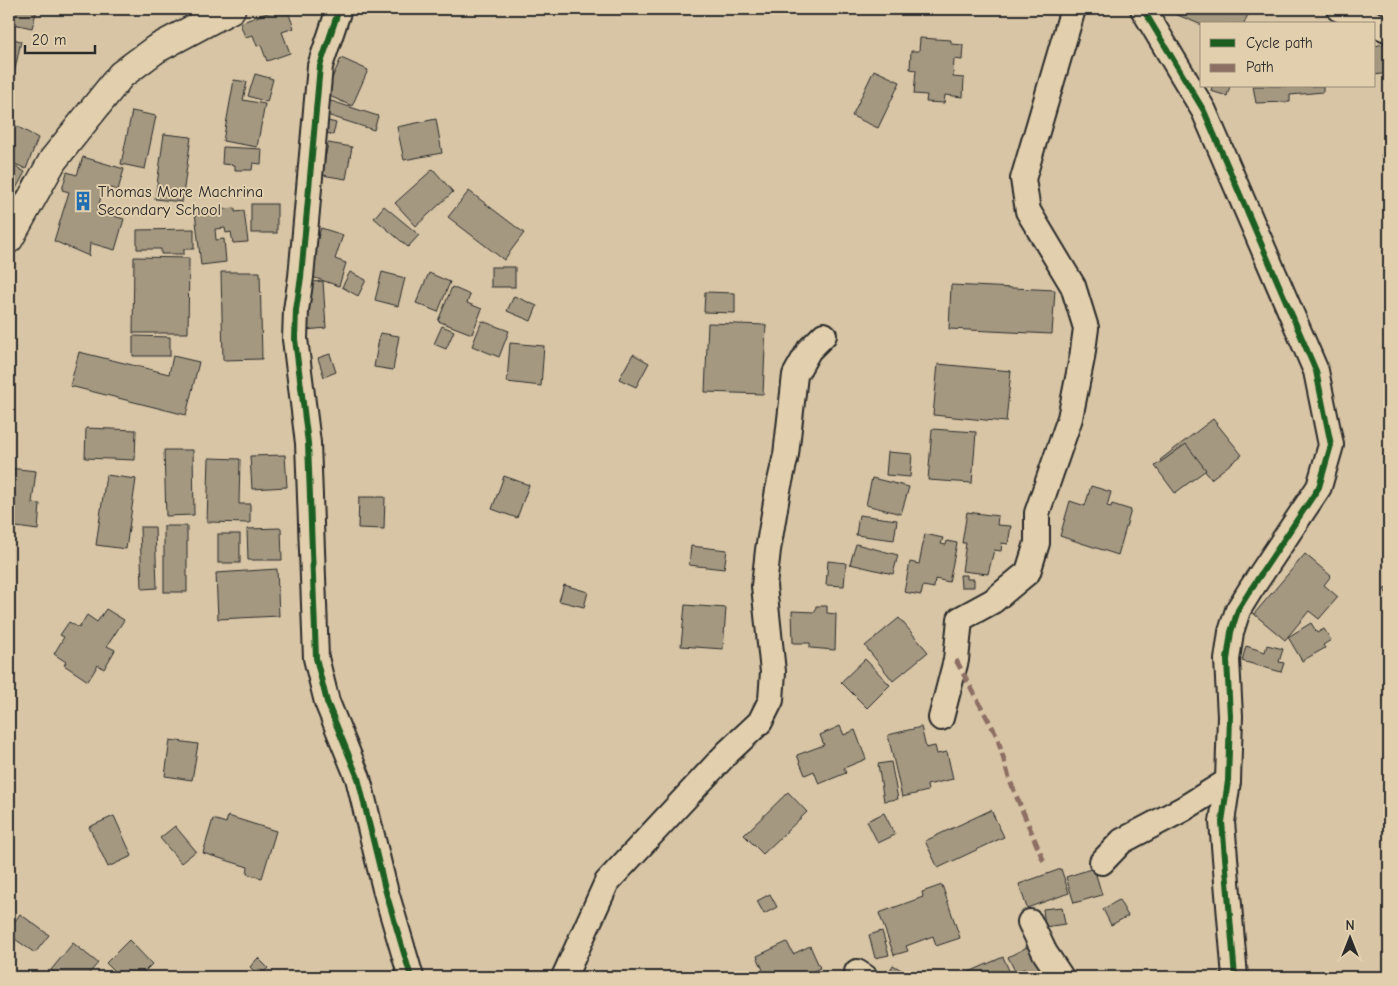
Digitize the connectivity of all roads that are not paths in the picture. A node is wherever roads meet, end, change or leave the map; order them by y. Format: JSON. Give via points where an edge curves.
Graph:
{"nodes":[{"id":1,"x":231,"y":9,"type":"edge"},
{"id":2,"x":339,"y":9,"type":"edge"},
{"id":3,"x":1072,"y":9,"type":"edge"},
{"id":4,"x":1143,"y":9,"type":"edge"},
{"id":5,"x":1339,"y":9,"type":"edge"},
{"id":6,"x":1370,"y":22,"type":"edge"},
{"id":7,"x":1376,"y":25,"type":"edge"},
{"id":8,"x":1389,"y":30,"type":"edge"},
{"id":9,"x":9,"y":239,"type":"edge"},
{"id":10,"x":824,"y":334,"type":"dead end"},
{"id":11,"x":941,"y":718,"type":"dead end"},
{"id":12,"x":1228,"y":781,"type":"junction"},
{"id":13,"x":1102,"y":862,"type":"dead end"},
{"id":14,"x":1030,"y":922,"type":"dead end"},
{"id":15,"x":411,"y":977,"type":"edge"},
{"id":16,"x":564,"y":977,"type":"edge"},
{"id":17,"x":1061,"y":977,"type":"edge"},
{"id":18,"x":1235,"y":977,"type":"edge"}],
"edges":[{"from":1,"to":9,"type":"street","via":[[156,49],[122,76],[53,160]]},
{"from":2,"to":15,"type":"street","via":[[320,66],[296,310],[298,370],[308,443],[316,658],[327,702],[358,778]]},
{"from":3,"to":11,"type":"street","via":[[1023,179],[1028,211],[1073,286],[1086,328],[1082,358],[1070,418],[1037,513],[1037,543],[1028,572],[993,601],[960,620],[956,660]]},
{"from":4,"to":12,"type":"street","via":[[1204,111],[1316,371],[1331,445],[1319,487],[1238,610],[1231,632],[1227,660],[1230,716]]},
{"from":5,"to":6,"type":"street"},
{"from":7,"to":8,"type":"street"},
{"from":10,"to":16,"type":"street","via":[[809,350],[795,376],[786,455],[768,550],[764,586],[773,672],[771,700],[760,722],[607,882]]},
{"from":12,"to":13,"type":"street","via":[[1122,841]]},
{"from":12,"to":18,"type":"street","via":[[1222,822]]},
{"from":14,"to":17,"type":"street","via":[[1045,954]]}]}
